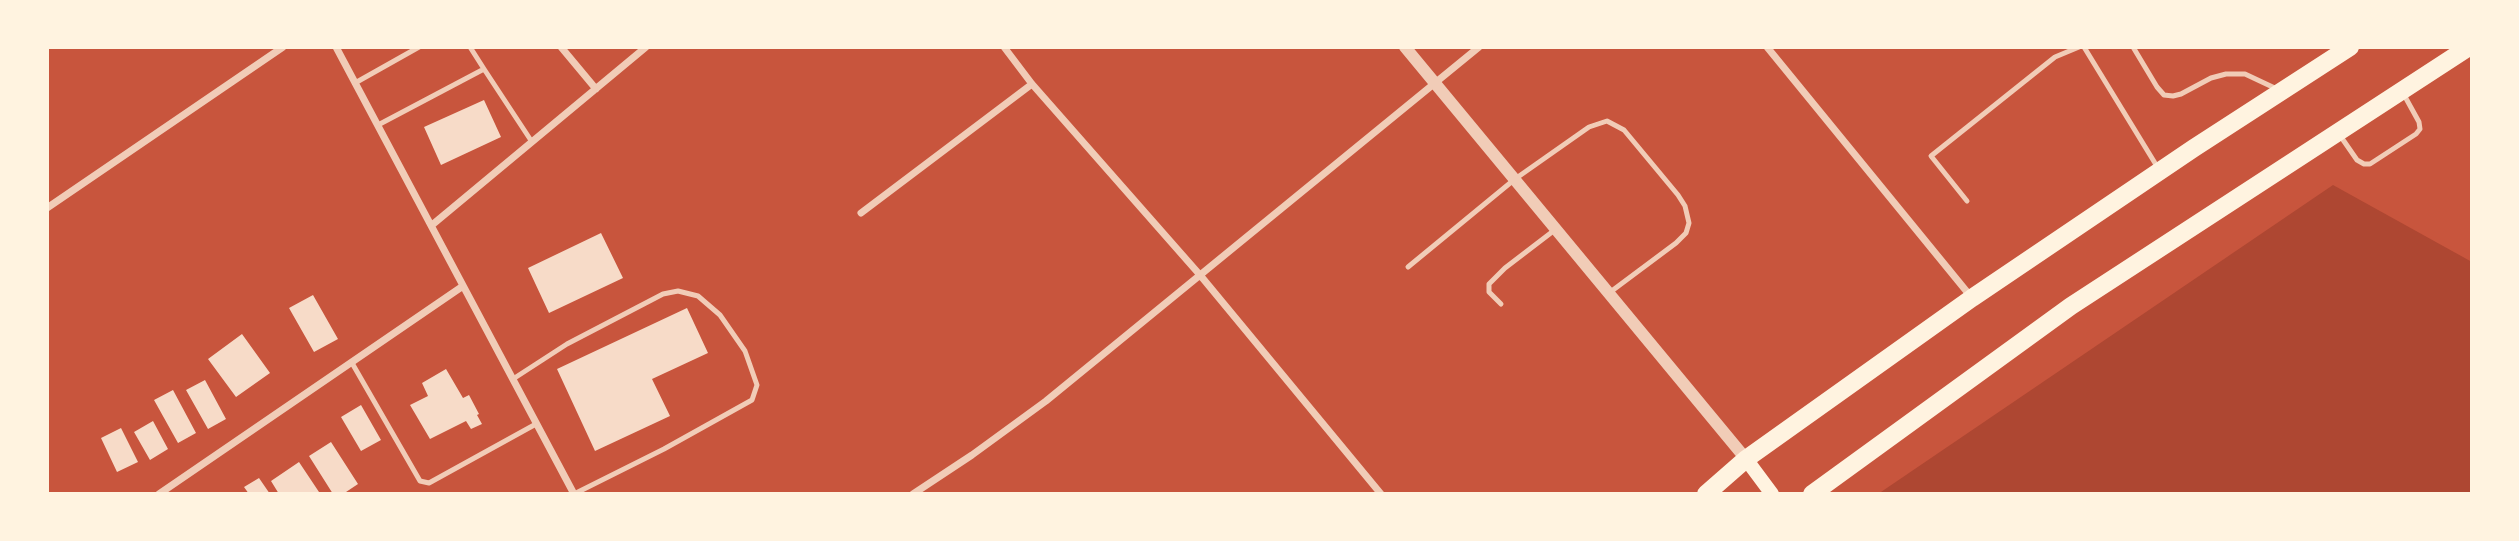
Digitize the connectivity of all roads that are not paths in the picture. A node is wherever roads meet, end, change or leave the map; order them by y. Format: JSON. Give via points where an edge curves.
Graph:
{"nodes":[{"id":1,"x":283,"y":47,"type":"edge"},
{"id":2,"x":336,"y":47,"type":"edge"},
{"id":3,"x":419,"y":47,"type":"edge"},
{"id":4,"x":470,"y":47,"type":"edge"},
{"id":5,"x":561,"y":47,"type":"edge"},
{"id":6,"x":646,"y":47,"type":"edge"},
{"id":7,"x":1004,"y":47,"type":"edge"},
{"id":8,"x":1405,"y":47,"type":"edge"},
{"id":9,"x":1479,"y":47,"type":"edge"},
{"id":10,"x":1767,"y":47,"type":"edge"},
{"id":11,"x":2078,"y":47,"type":"edge"},
{"id":12,"x":2084,"y":47,"type":"edge"},
{"id":13,"x":2133,"y":47,"type":"edge"},
{"id":14,"x":2350,"y":47,"type":"edge"},
{"id":15,"x":2469,"y":47,"type":"edge"},
{"id":16,"x":484,"y":69,"type":"junction"},
{"id":17,"x":355,"y":83,"type":"junction"},
{"id":18,"x":1435,"y":83,"type":"junction"},
{"id":19,"x":1032,"y":84,"type":"junction"},
{"id":20,"x":596,"y":89,"type":"junction"},
{"id":21,"x":2402,"y":90,"type":"junction"},
{"id":22,"x":2282,"y":91,"type":"junction"},
{"id":23,"x":378,"y":125,"type":"junction"},
{"id":24,"x":2337,"y":131,"type":"junction"},
{"id":25,"x":532,"y":142,"type":"junction"},
{"id":26,"x":2160,"y":170,"type":"junction"},
{"id":27,"x":1515,"y":179,"type":"junction"},
{"id":28,"x":1967,"y":201,"type":"dead end"},
{"id":29,"x":47,"y":208,"type":"edge"},
{"id":30,"x":861,"y":213,"type":"dead end"},
{"id":31,"x":432,"y":225,"type":"junction"},
{"id":32,"x":1556,"y":229,"type":"junction"},
{"id":33,"x":1408,"y":267,"type":"dead end"},
{"id":34,"x":1200,"y":275,"type":"junction"},
{"id":35,"x":463,"y":286,"type":"junction"},
{"id":36,"x":1609,"y":293,"type":"junction"},
{"id":37,"x":1972,"y":298,"type":"junction"},
{"id":38,"x":1501,"y":304,"type":"dead end"},
{"id":39,"x":352,"y":363,"type":"junction"},
{"id":40,"x":513,"y":379,"type":"junction"},
{"id":41,"x":536,"y":424,"type":"junction"},
{"id":42,"x":1745,"y":459,"type":"junction"},
{"id":43,"x":159,"y":494,"type":"edge"},
{"id":44,"x":574,"y":494,"type":"edge"},
{"id":45,"x":913,"y":494,"type":"edge"},
{"id":46,"x":1381,"y":494,"type":"edge"},
{"id":47,"x":1706,"y":494,"type":"edge"},
{"id":48,"x":1772,"y":494,"type":"edge"},
{"id":49,"x":1812,"y":494,"type":"edge"}],
"edges":[{"from":1,"to":29,"type":"street"},
{"from":2,"to":17,"type":"street"},
{"from":3,"to":17,"type":"lane"},
{"from":4,"to":16,"type":"lane"},
{"from":5,"to":20,"type":"street"},
{"from":6,"to":20,"type":"street"},
{"from":7,"to":19,"type":"street"},
{"from":8,"to":18,"type":"street"},
{"from":9,"to":18,"type":"street"},
{"from":10,"to":37,"type":"street"},
{"from":11,"to":28,"type":"lane","via":[[2055,57],[1931,156]]},
{"from":12,"to":26,"type":"lane"},
{"from":13,"to":22,"type":"lane","via":[[2164,94],[2181,94],[2226,74],[2245,74]]},
{"from":14,"to":22,"type":"highway"},
{"from":15,"to":21,"type":"highway"},
{"from":16,"to":23,"type":"lane"},
{"from":16,"to":25,"type":"lane"},
{"from":17,"to":23,"type":"street"},
{"from":18,"to":27,"type":"street"},
{"from":18,"to":34,"type":"street"},
{"from":19,"to":30,"type":"street"},
{"from":19,"to":34,"type":"street"},
{"from":20,"to":25,"type":"street"},
{"from":21,"to":24,"type":"highway"},
{"from":21,"to":24,"type":"lane","via":[[2420,129],[2370,164],[2357,160]]},
{"from":22,"to":26,"type":"highway"},
{"from":23,"to":31,"type":"street"},
{"from":24,"to":49,"type":"highway","via":[[2071,306]]},
{"from":25,"to":31,"type":"street"},
{"from":26,"to":37,"type":"highway"},
{"from":27,"to":32,"type":"street"},
{"from":27,"to":33,"type":"lane"},
{"from":27,"to":36,"type":"lane","via":[[1598,123],[1618,125],[1638,146],[1685,206],[1688,228],[1676,243]]},
{"from":31,"to":35,"type":"street"},
{"from":32,"to":36,"type":"street"},
{"from":32,"to":38,"type":"lane","via":[[1489,284],[1489,292]]},
{"from":34,"to":45,"type":"street","via":[[1046,401]]},
{"from":34,"to":46,"type":"street"},
{"from":35,"to":39,"type":"street"},
{"from":35,"to":40,"type":"street"},
{"from":36,"to":42,"type":"street"},
{"from":37,"to":42,"type":"highway"},
{"from":39,"to":41,"type":"lane","via":[[420,481],[429,483]]},
{"from":39,"to":43,"type":"street"},
{"from":40,"to":41,"type":"street"},
{"from":40,"to":44,"type":"lane","via":[[663,293],[678,291],[698,296],[720,315],[745,351],[757,385],[752,400]]},
{"from":41,"to":44,"type":"street"},
{"from":42,"to":47,"type":"highway"},
{"from":42,"to":48,"type":"main road"}]}
